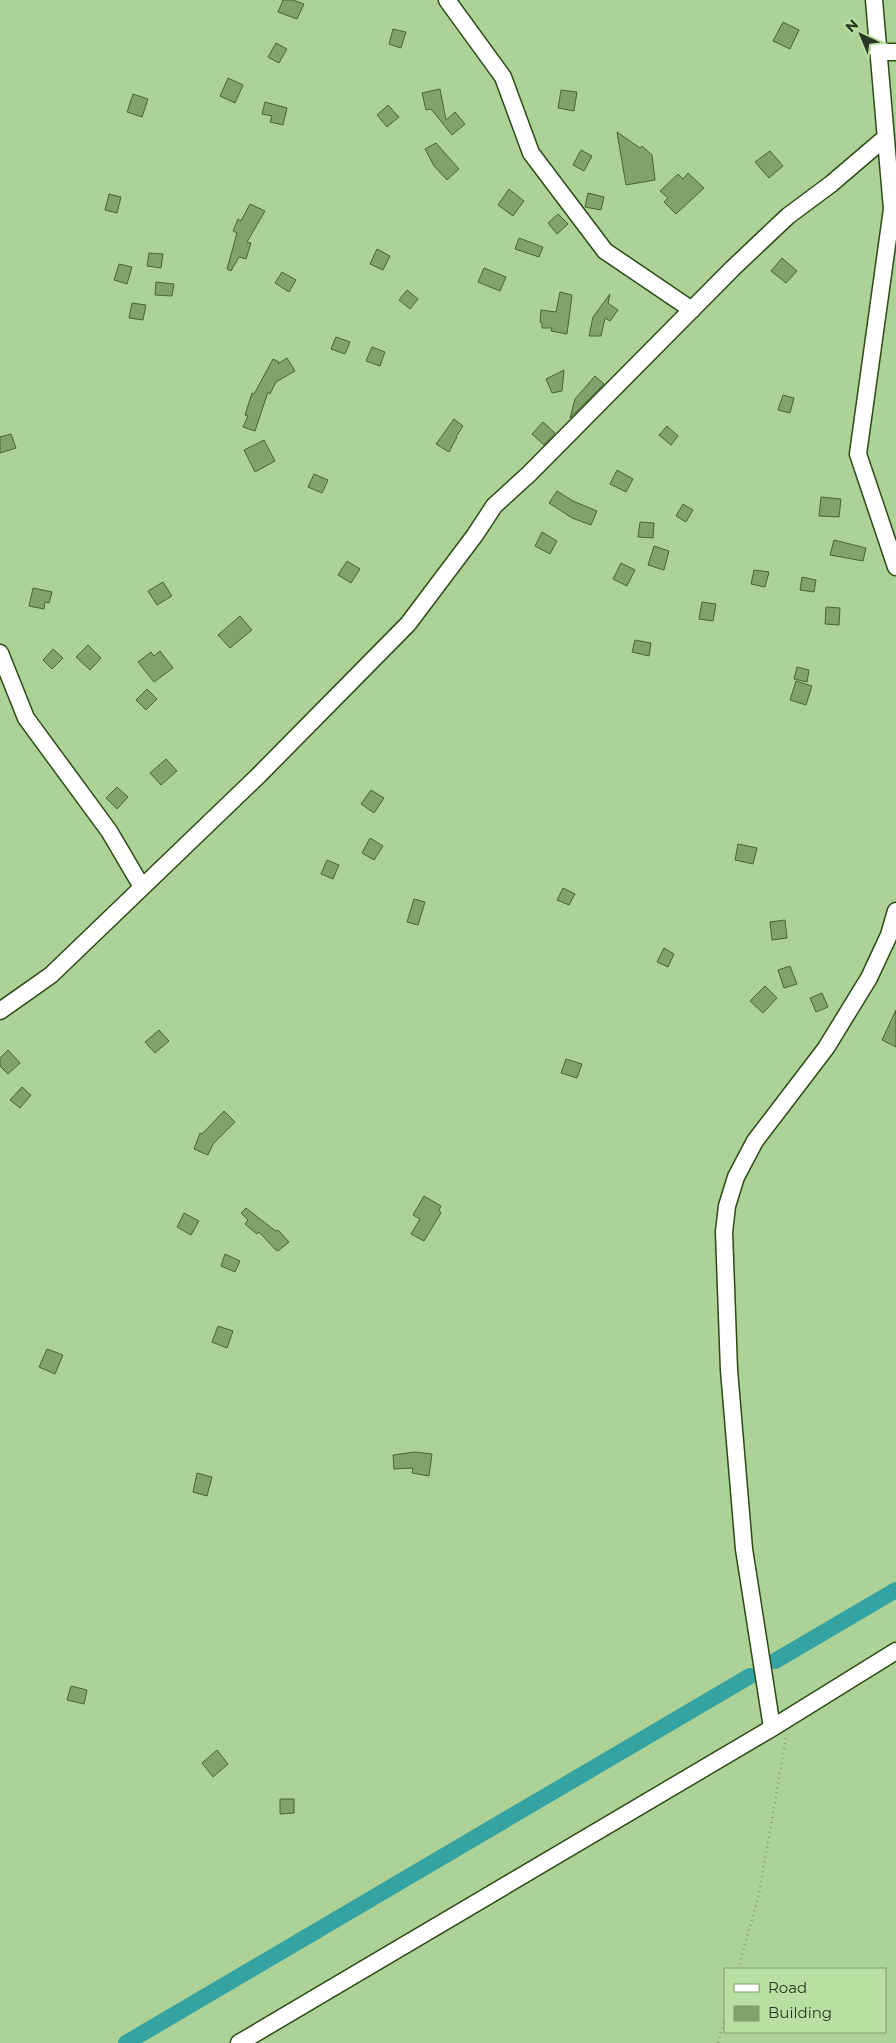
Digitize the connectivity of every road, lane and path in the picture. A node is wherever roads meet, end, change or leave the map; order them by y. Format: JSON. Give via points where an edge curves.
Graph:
{"nodes":[{"id":1,"x":446,"y":0,"type":"edge"},
{"id":2,"x":874,"y":0,"type":"edge"},
{"id":3,"x":878,"y":52,"type":"junction"},
{"id":4,"x":896,"y":52,"type":"edge"},
{"id":5,"x":886,"y":137,"type":"junction"},
{"id":6,"x":692,"y":310,"type":"junction"},
{"id":7,"x":896,"y":567,"type":"edge"},
{"id":8,"x":0,"y":653,"type":"edge"},
{"id":9,"x":142,"y":887,"type":"junction"},
{"id":10,"x":896,"y":912,"type":"edge"},
{"id":11,"x":0,"y":1011,"type":"edge"},
{"id":12,"x":896,"y":1651,"type":"edge"},
{"id":13,"x":790,"y":1717,"type":"junction"},
{"id":14,"x":772,"y":1728,"type":"junction"},
{"id":15,"x":738,"y":1968,"type":"edge"},
{"id":16,"x":724,"y":2022,"type":"edge"},
{"id":17,"x":239,"y":2043,"type":"edge"},
{"id":18,"x":718,"y":2043,"type":"edge"}],
"edges":[{"from":1,"to":6,"type":"street","via":[[503,77],[531,153],[605,251]]},
{"from":2,"to":3,"type":"street"},
{"from":3,"to":4,"type":"street"},
{"from":3,"to":5,"type":"street"},
{"from":5,"to":6,"type":"street","via":[[788,216]]},
{"from":5,"to":7,"type":"street","via":[[892,208],[858,454]]},
{"from":6,"to":9,"type":"street","via":[[494,506],[408,624],[259,775]]},
{"from":8,"to":9,"type":"street","via":[[26,718],[109,831]]},
{"from":9,"to":11,"type":"street","via":[[51,975]]},
{"from":10,"to":14,"type":"street","via":[[870,978],[826,1048],[755,1141],[736,1177],[727,1206],[724,1232],[729,1370],[744,1549]]},
{"from":12,"to":13,"type":"street"},
{"from":13,"to":14,"type":"street"},
{"from":13,"to":15,"type":"path","via":[[759,1894]]},
{"from":14,"to":17,"type":"street"},
{"from":16,"to":18,"type":"path"}]}
